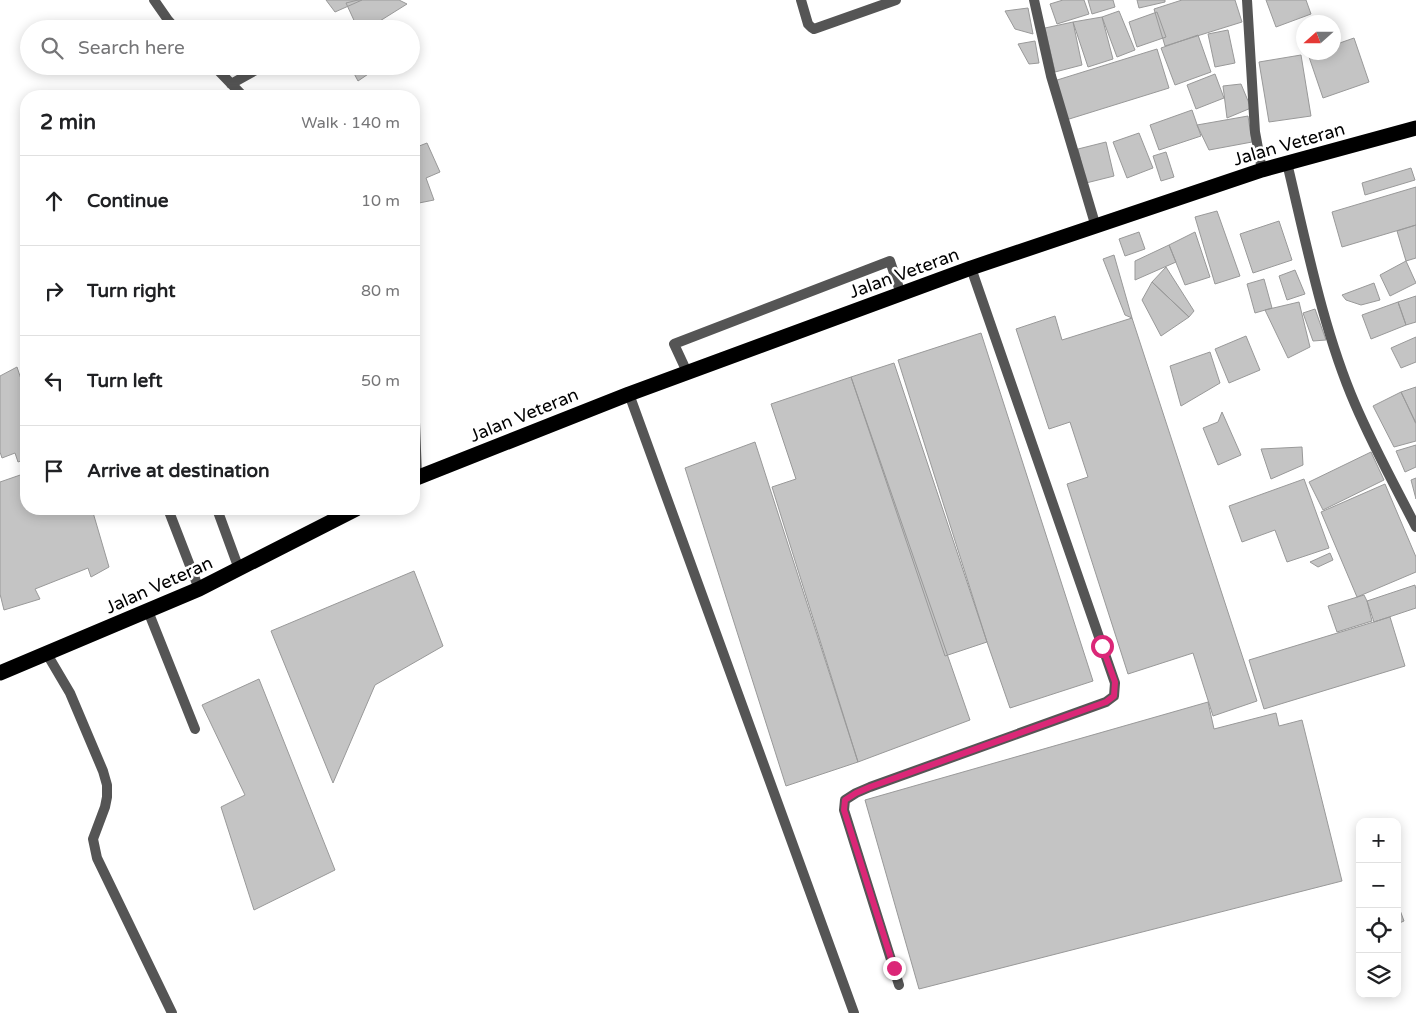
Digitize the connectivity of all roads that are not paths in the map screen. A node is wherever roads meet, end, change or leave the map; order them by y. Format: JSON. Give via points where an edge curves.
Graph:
{"nodes":[{"id":1,"x":154,"y":0,"type":"edge"},
{"id":2,"x":801,"y":0,"type":"edge"},
{"id":3,"x":896,"y":0,"type":"edge"},
{"id":4,"x":1034,"y":0,"type":"edge"},
{"id":5,"x":1247,"y":0,"type":"edge"},
{"id":6,"x":168,"y":20,"type":"edge"},
{"id":7,"x":222,"y":75,"type":"edge"},
{"id":8,"x":247,"y":75,"type":"edge"},
{"id":9,"x":231,"y":84,"type":"junction"},
{"id":10,"x":237,"y":90,"type":"edge"},
{"id":11,"x":1416,"y":128,"type":"edge"},
{"id":12,"x":1286,"y":163,"type":"junction"},
{"id":13,"x":1262,"y":170,"type":"junction"},
{"id":14,"x":1096,"y":226,"type":"junction"},
{"id":15,"x":971,"y":268,"type":"junction"},
{"id":16,"x":901,"y":294,"type":"junction"},
{"id":17,"x":687,"y":372,"type":"junction"},
{"id":18,"x":629,"y":394,"type":"junction"},
{"id":19,"x":420,"y":476,"type":"edge"},
{"id":20,"x":170,"y":515,"type":"edge"},
{"id":21,"x":219,"y":515,"type":"edge"},
{"id":22,"x":344,"y":515,"type":"edge"},
{"id":23,"x":1416,"y":527,"type":"edge"},
{"id":24,"x":239,"y":569,"type":"junction"},
{"id":25,"x":200,"y":589,"type":"junction"},
{"id":26,"x":148,"y":611,"type":"junction"},
{"id":27,"x":47,"y":654,"type":"junction"},
{"id":28,"x":0,"y":673,"type":"edge"},
{"id":29,"x":195,"y":729,"type":"dead end"},
{"id":30,"x":899,"y":985,"type":"dead end"},
{"id":31,"x":172,"y":1013,"type":"edge"},
{"id":32,"x":854,"y":1013,"type":"edge"}],
"edges":[{"from":1,"to":6,"type":"street"},
{"from":2,"to":3,"type":"street","via":[[808,24],[814,29]]},
{"from":4,"to":14,"type":"street","via":[[1051,76]]},
{"from":5,"to":13,"type":"street","via":[[1255,132]]},
{"from":7,"to":9,"type":"street"},
{"from":8,"to":9,"type":"street"},
{"from":9,"to":10,"type":"street"},
{"from":11,"to":12,"type":"highway","name":"Jalan Veteran"},
{"from":12,"to":13,"type":"highway","name":"Jalan Veteran"},
{"from":12,"to":23,"type":"street","via":[[1326,320],[1345,379]]},
{"from":13,"to":14,"type":"highway","name":"Jalan Veteran"},
{"from":14,"to":15,"type":"highway","name":"Jalan Veteran"},
{"from":15,"to":16,"type":"highway","name":"Jalan Veteran"},
{"from":15,"to":30,"type":"street","via":[[1115,682],[1114,696],[1106,702],[870,787],[845,800],[844,810]]},
{"from":16,"to":17,"type":"highway","name":"Jalan Veteran"},
{"from":16,"to":17,"type":"street","via":[[890,261],[674,344]]},
{"from":17,"to":18,"type":"highway","name":"Jalan Veteran"},
{"from":18,"to":19,"type":"highway","name":"Jalan Veteran"},
{"from":18,"to":32,"type":"street"},
{"from":20,"to":25,"type":"street"},
{"from":21,"to":24,"type":"street"},
{"from":22,"to":24,"type":"highway","name":"Jalan Veteran"},
{"from":24,"to":25,"type":"highway","name":"Jalan Veteran"},
{"from":25,"to":26,"type":"highway","name":"Jalan Veteran"},
{"from":26,"to":27,"type":"highway","name":"Jalan Veteran"},
{"from":26,"to":29,"type":"street"},
{"from":27,"to":28,"type":"highway","name":"Jalan Veteran"},
{"from":27,"to":31,"type":"street","via":[[70,693],[107,785],[105,807],[93,839],[97,858]]}]}
